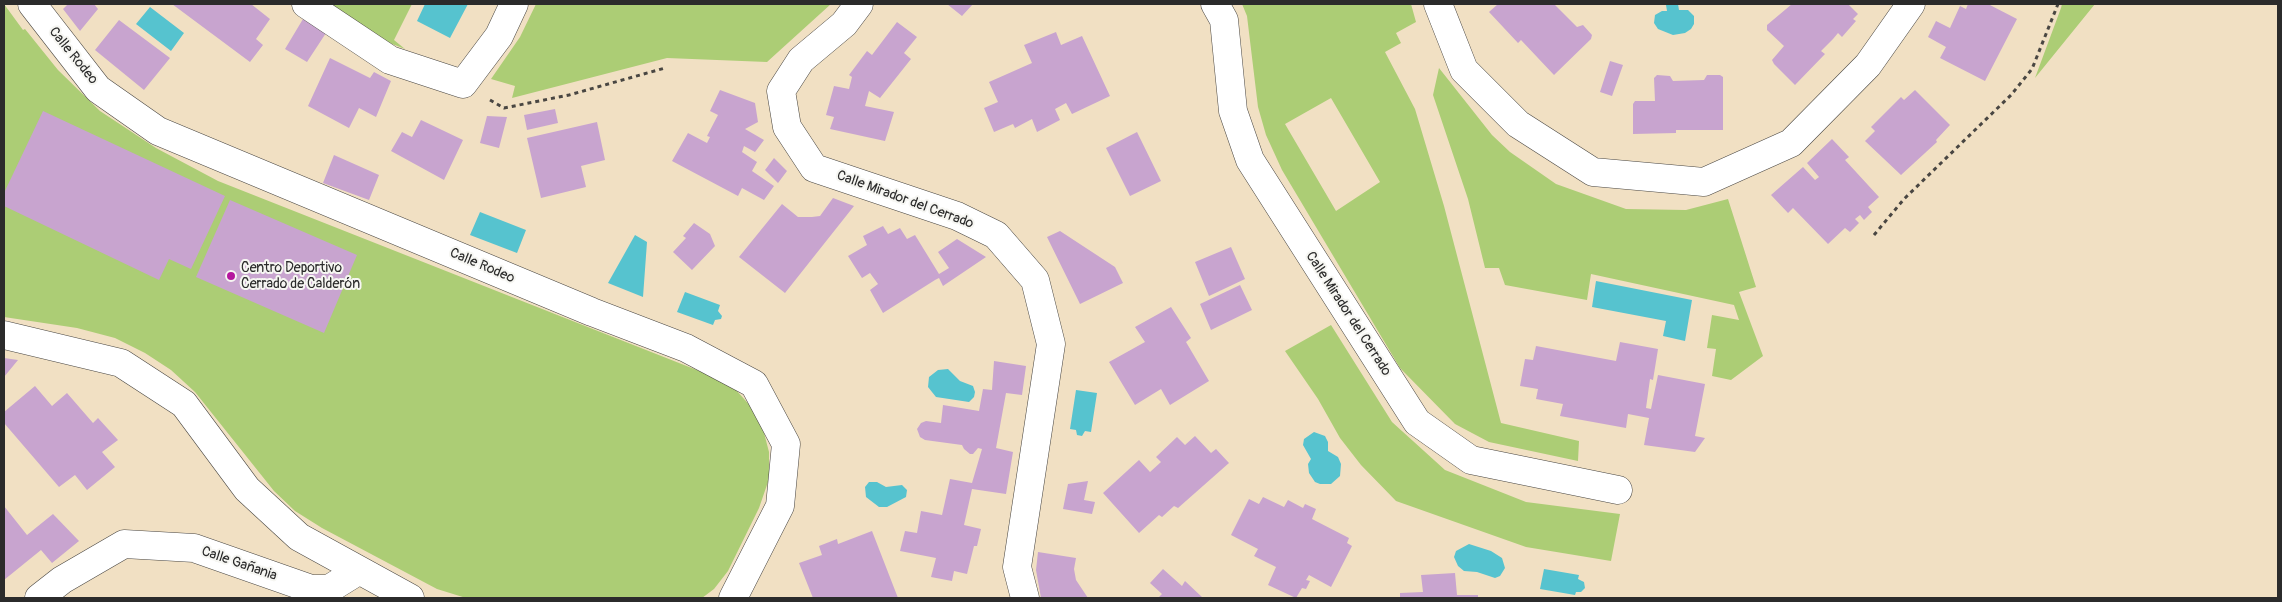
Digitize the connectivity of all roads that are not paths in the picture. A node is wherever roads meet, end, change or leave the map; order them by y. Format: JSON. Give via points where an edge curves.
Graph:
{"nodes":[{"id":1,"x":32,"y":4,"type":"edge"},
{"id":2,"x":306,"y":4,"type":"edge"},
{"id":3,"x":514,"y":4,"type":"edge"},
{"id":4,"x":859,"y":4,"type":"edge"},
{"id":5,"x":1215,"y":4,"type":"edge"},
{"id":6,"x":1438,"y":4,"type":"edge"},
{"id":7,"x":1911,"y":4,"type":"edge"},
{"id":8,"x":4,"y":335,"type":"edge"},
{"id":9,"x":1618,"y":490,"type":"dead end"},
{"id":10,"x":358,"y":571,"type":"junction"},
{"id":11,"x":39,"y":598,"type":"edge"},
{"id":12,"x":410,"y":598,"type":"edge"},
{"id":13,"x":733,"y":598,"type":"edge"},
{"id":14,"x":1025,"y":598,"type":"edge"}],
"edges":[{"from":1,"to":13,"type":"street","name":"Calle Rodeo","via":[[98,89],[158,131],[686,348],[754,384],[786,444],[780,506]]},
{"from":2,"to":3,"type":"street","via":[[390,60],[463,84],[499,36]]},
{"from":4,"to":14,"type":"street","name":"Calle Mirador del Cerrado","via":[[844,24],[801,60],[781,91],[787,127],[814,168],[956,216],[996,235],[1035,280],[1051,344],[1017,567]]},
{"from":5,"to":9,"type":"street","name":"Calle Mirador del Cerrado","via":[[1224,20],[1233,110],[1250,160],[1417,422],[1471,460]]},
{"from":6,"to":7,"type":"street","via":[[1464,70],[1518,124],[1593,172],[1704,182],[1790,143],[1868,66]]},
{"from":8,"to":10,"type":"street","via":[[121,362],[184,404],[247,489],[299,537]]},
{"from":10,"to":11,"type":"street","name":"Calle Gañania","via":[[330,588],[311,589],[194,548],[124,544],[62,580]]},
{"from":10,"to":12,"type":"street"}]}
